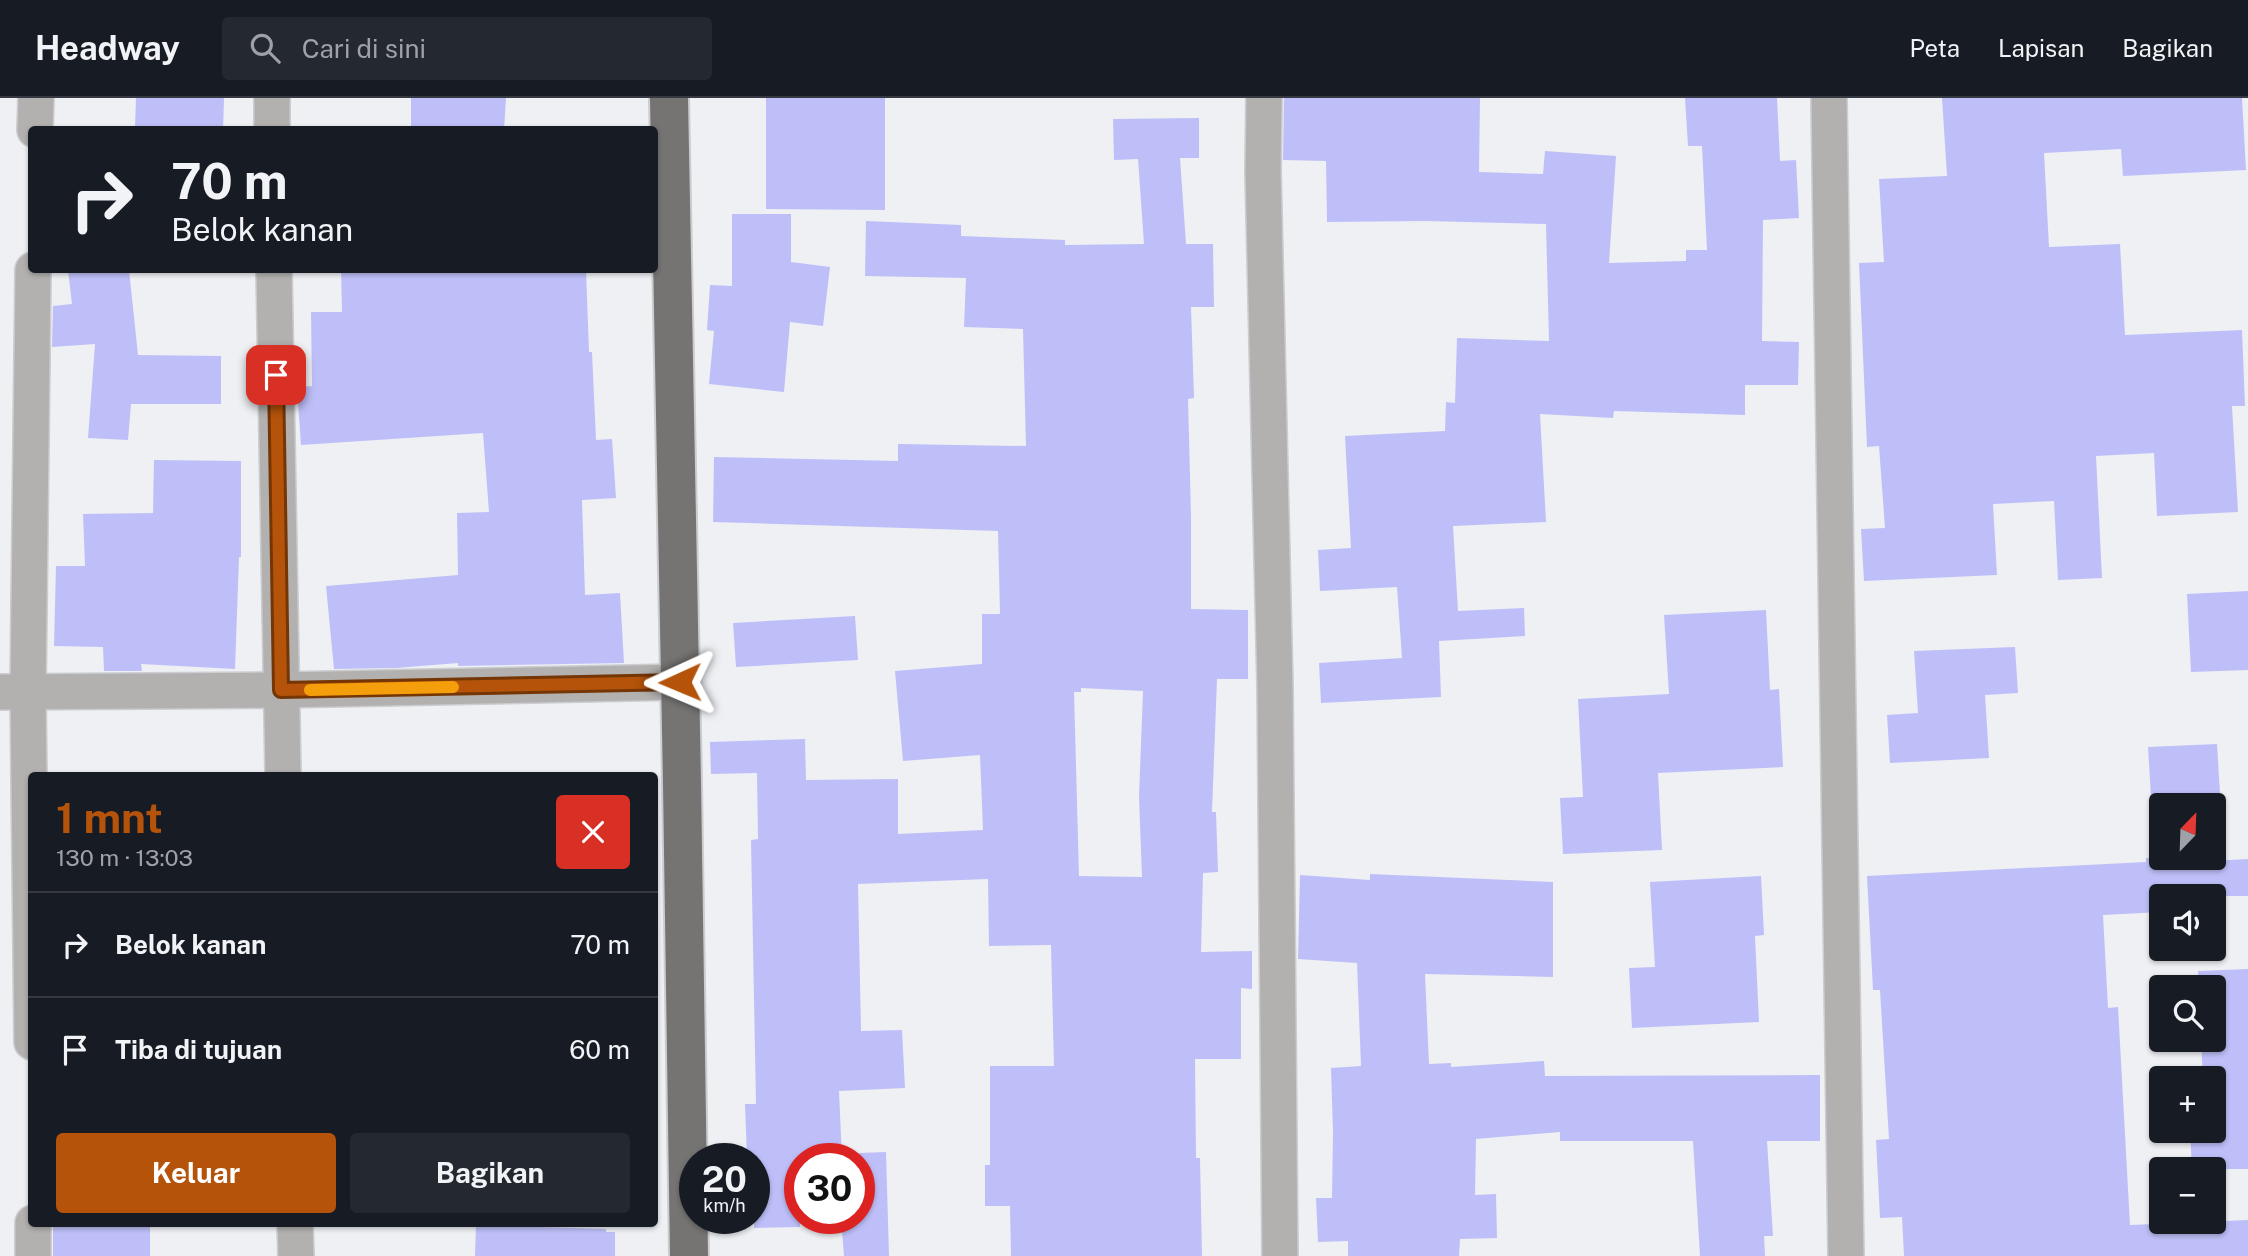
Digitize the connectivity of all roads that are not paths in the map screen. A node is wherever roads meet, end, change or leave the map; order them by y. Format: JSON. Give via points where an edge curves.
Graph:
{"nodes":[{"id":1,"x":36,"y":98,"type":"edge"},
{"id":2,"x":272,"y":98,"type":"edge"},
{"id":3,"x":668,"y":98,"type":"edge"},
{"id":4,"x":1264,"y":98,"type":"edge"},
{"id":5,"x":1829,"y":98,"type":"edge"},
{"id":6,"x":35,"y":126,"type":"edge"},
{"id":7,"x":272,"y":126,"type":"edge"},
{"id":8,"x":33,"y":273,"type":"edge"},
{"id":9,"x":274,"y":273,"type":"edge"},
{"id":10,"x":680,"y":682,"type":"junction"},
{"id":11,"x":281,"y":690,"type":"junction"},
{"id":12,"x":14,"y":692,"type":"edge"},
{"id":13,"x":283,"y":772,"type":"edge"},
{"id":14,"x":28,"y":964,"type":"edge"},
{"id":15,"x":33,"y":1227,"type":"edge"},
{"id":16,"x":295,"y":1227,"type":"edge"},
{"id":17,"x":33,"y":1256,"type":"edge"},
{"id":18,"x":296,"y":1256,"type":"edge"},
{"id":19,"x":689,"y":1256,"type":"edge"},
{"id":20,"x":1280,"y":1256,"type":"edge"},
{"id":21,"x":1846,"y":1256,"type":"edge"}],
"edges":[{"from":1,"to":6,"type":"street"},
{"from":2,"to":7,"type":"street"},
{"from":3,"to":10,"type":"highway"},
{"from":4,"to":20,"type":"street"},
{"from":5,"to":21,"type":"street"},
{"from":8,"to":12,"type":"street"},
{"from":9,"to":11,"type":"street"},
{"from":10,"to":11,"type":"street"},
{"from":10,"to":19,"type":"highway"},
{"from":11,"to":12,"type":"street"},
{"from":11,"to":13,"type":"street"},
{"from":12,"to":14,"type":"street"},
{"from":15,"to":17,"type":"street"},
{"from":16,"to":18,"type":"street"}]}
